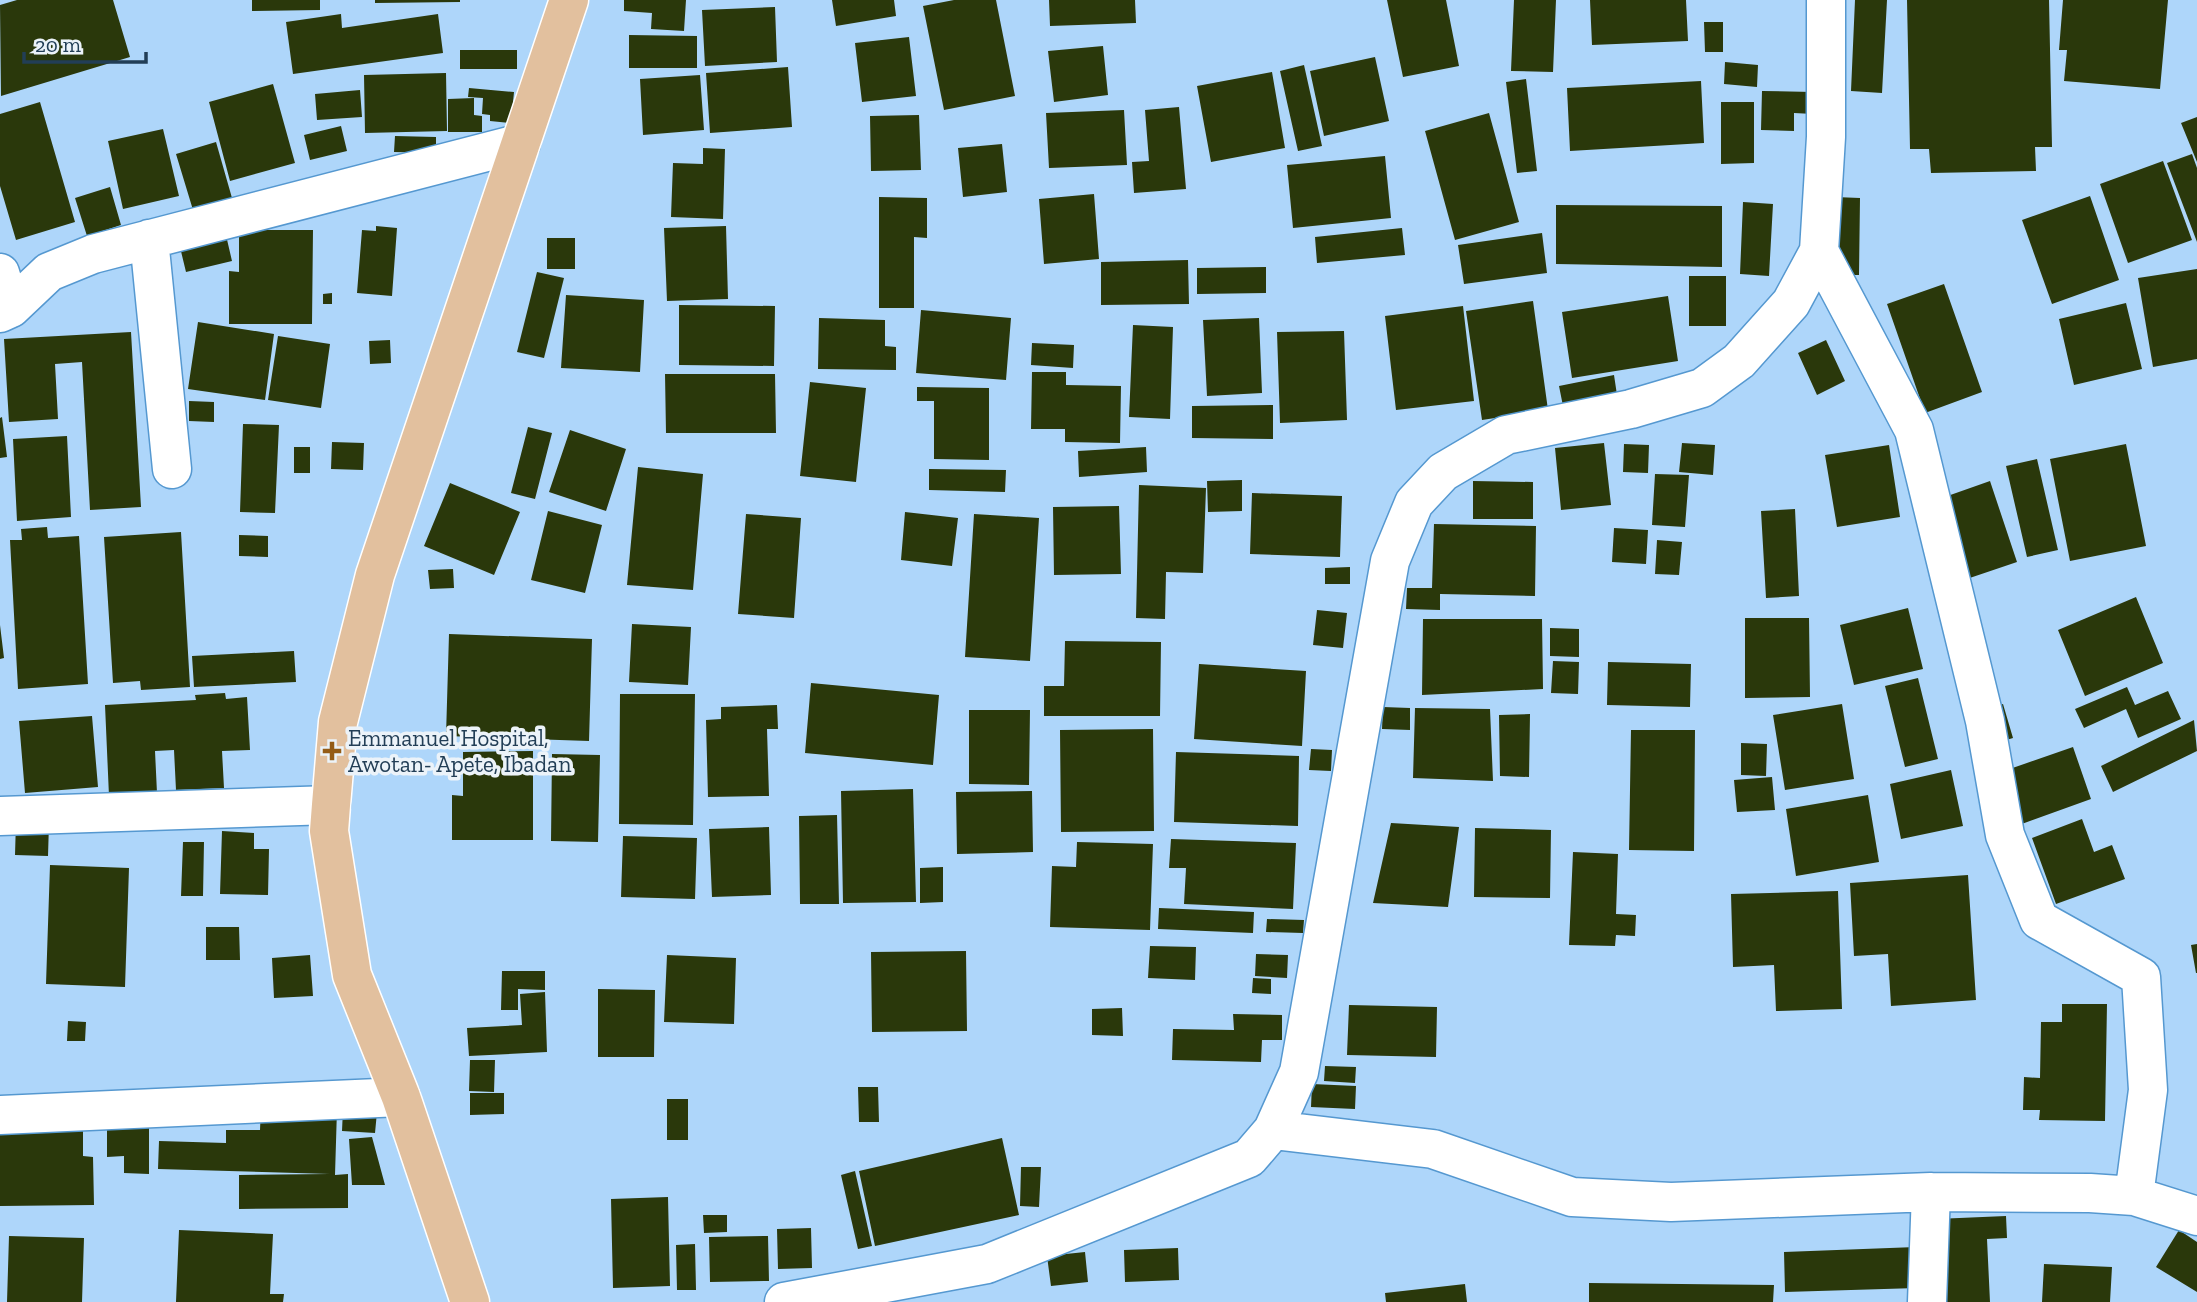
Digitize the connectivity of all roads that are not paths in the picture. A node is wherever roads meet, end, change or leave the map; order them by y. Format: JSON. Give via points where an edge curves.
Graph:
{"nodes":[{"id":1,"x":569,"y":0,"type":"edge"},
{"id":2,"x":1826,"y":0,"type":"edge"},
{"id":3,"x":521,"y":143,"type":"junction"},
{"id":4,"x":149,"y":239,"type":"junction"},
{"id":5,"x":1819,"y":251,"type":"junction"},
{"id":6,"x":4,"y":298,"type":"edge"},
{"id":7,"x":172,"y":468,"type":"dead end"},
{"id":8,"x":331,"y":805,"type":"junction"},
{"id":9,"x":0,"y":816,"type":"edge"},
{"id":10,"x":401,"y":1097,"type":"junction"},
{"id":11,"x":0,"y":1115,"type":"edge"},
{"id":12,"x":1273,"y":1130,"type":"junction"},
{"id":13,"x":1931,"y":1192,"type":"junction"},
{"id":14,"x":2134,"y":1196,"type":"junction"},
{"id":15,"x":2197,"y":1216,"type":"edge"},
{"id":16,"x":470,"y":1302,"type":"edge"},
{"id":17,"x":785,"y":1302,"type":"edge"},
{"id":18,"x":1927,"y":1302,"type":"edge"}],
"edges":[{"from":1,"to":3,"type":"main road"},
{"from":2,"to":5,"type":"street","via":[[1826,138]]},
{"from":3,"to":4,"type":"street"},
{"from":3,"to":8,"type":"main road","via":[[375,575],[338,722]]},
{"from":4,"to":6,"type":"street","via":[[93,254]]},
{"from":4,"to":7,"type":"street"},
{"from":5,"to":12,"type":"street","via":[[1791,303],[1740,361],[1702,388],[1631,409],[1506,435],[1443,472],[1414,503],[1390,561],[1299,1072]]},
{"from":5,"to":14,"type":"street","via":[[1914,430],[1986,721],[2005,835],[2039,920],[2141,977],[2148,1090]]},
{"from":8,"to":9,"type":"street"},
{"from":8,"to":10,"type":"main road","via":[[329,831],[352,975]]},
{"from":10,"to":11,"type":"street"},
{"from":10,"to":16,"type":"main road"},
{"from":12,"to":13,"type":"street","via":[[1433,1149],[1573,1197],[1671,1202]]},
{"from":12,"to":17,"type":"street","via":[[1249,1158],[987,1264]]},
{"from":13,"to":14,"type":"street"},
{"from":13,"to":18,"type":"street"},
{"from":14,"to":15,"type":"street"}]}
